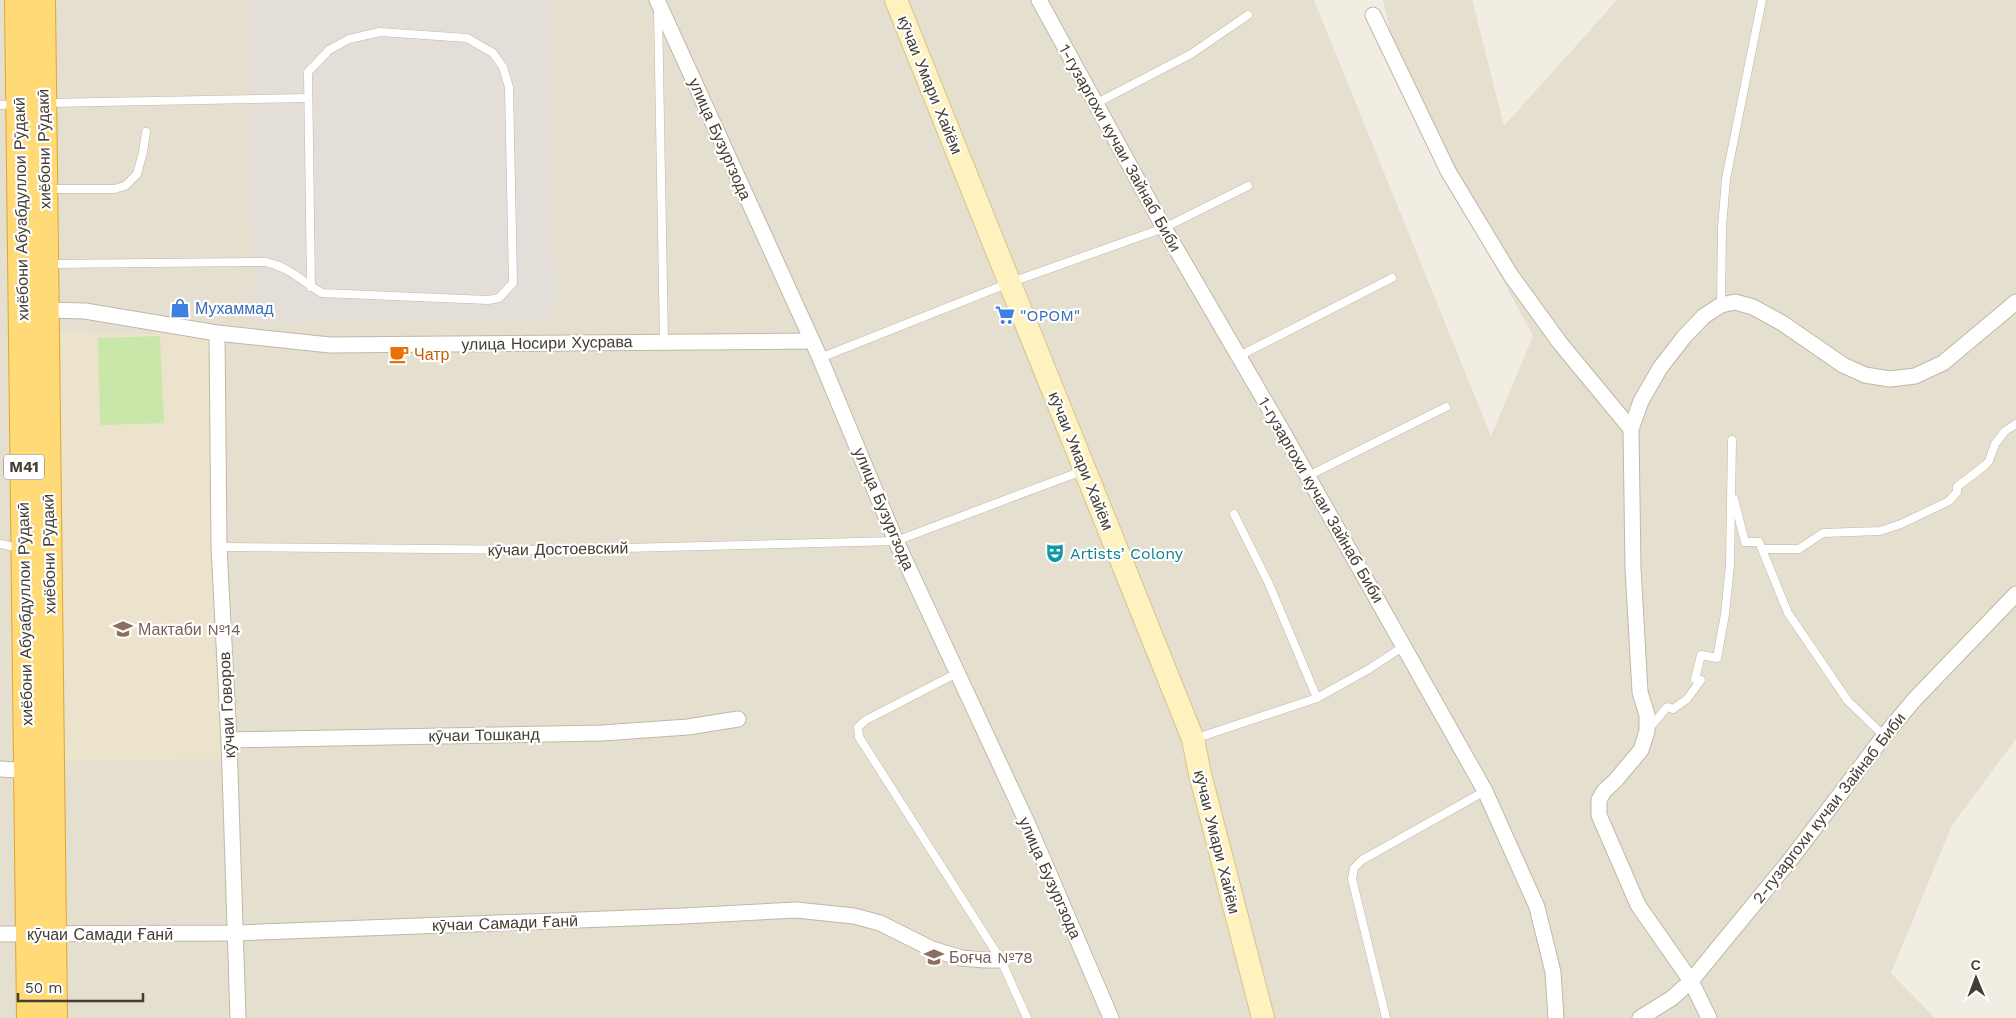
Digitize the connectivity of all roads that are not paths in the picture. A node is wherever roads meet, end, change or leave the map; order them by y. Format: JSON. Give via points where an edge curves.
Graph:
{"nodes":[{"id":1,"x":18,"y":0,"type":"edge"},
{"id":2,"x":42,"y":0,"type":"edge"},
{"id":3,"x":896,"y":0,"type":"edge"},
{"id":4,"x":1039,"y":0,"type":"edge"},
{"id":5,"x":1762,"y":0,"type":"edge"},
{"id":6,"x":658,"y":2,"type":"edge"},
{"id":7,"x":1373,"y":15,"type":"dead end"},
{"id":8,"x":1248,"y":16,"type":"dead end"},
{"id":9,"x":308,"y":98,"type":"junction"},
{"id":10,"x":21,"y":104,"type":"edge"},
{"id":11,"x":1095,"y":104,"type":"junction"},
{"id":12,"x":146,"y":132,"type":"dead end"},
{"id":13,"x":1248,"y":186,"type":"dead end"},
{"id":14,"x":44,"y":189,"type":"junction"},
{"id":15,"x":1164,"y":228,"type":"junction"},
{"id":16,"x":33,"y":264,"type":"junction"},
{"id":17,"x":1392,"y":278,"type":"dead end"},
{"id":18,"x":1009,"y":283,"type":"junction"},
{"id":19,"x":311,"y":287,"type":"junction"},
{"id":20,"x":2016,"y":302,"type":"edge"},
{"id":21,"x":1721,"y":305,"type":"junction"},
{"id":22,"x":46,"y":310,"type":"junction"},
{"id":23,"x":218,"y":333,"type":"junction"},
{"id":24,"x":811,"y":341,"type":"junction"},
{"id":25,"x":664,"y":342,"type":"junction"},
{"id":26,"x":1239,"y":356,"type":"junction"},
{"id":27,"x":820,"y":358,"type":"junction"},
{"id":28,"x":1446,"y":407,"type":"dead end"},
{"id":29,"x":2016,"y":424,"type":"edge"},
{"id":30,"x":1631,"y":429,"type":"junction"},
{"id":31,"x":1732,"y":440,"type":"dead end"},
{"id":32,"x":1084,"y":470,"type":"junction"},
{"id":33,"x":1308,"y":476,"type":"junction"},
{"id":34,"x":1731,"y":489,"type":"junction"},
{"id":35,"x":1234,"y":514,"type":"dead end"},
{"id":36,"x":896,"y":541,"type":"junction"},
{"id":37,"x":12,"y":546,"type":"edge"},
{"id":38,"x":220,"y":547,"type":"junction"},
{"id":39,"x":1763,"y":549,"type":"junction"},
{"id":40,"x":2016,"y":594,"type":"edge"},
{"id":41,"x":1404,"y":646,"type":"junction"},
{"id":42,"x":957,"y":673,"type":"junction"},
{"id":43,"x":1317,"y":698,"type":"junction"},
{"id":44,"x":738,"y":719,"type":"dead end"},
{"id":45,"x":1647,"y":731,"type":"junction"},
{"id":46,"x":1884,"y":736,"type":"junction"},
{"id":47,"x":229,"y":740,"type":"junction"},
{"id":48,"x":1193,"y":740,"type":"junction"},
{"id":49,"x":0,"y":769,"type":"edge"},
{"id":50,"x":39,"y":771,"type":"junction"},
{"id":51,"x":1485,"y":792,"type":"junction"},
{"id":52,"x":236,"y":933,"type":"junction"},
{"id":53,"x":0,"y":934,"type":"edge"},
{"id":54,"x":41,"y":934,"type":"junction"},
{"id":55,"x":1001,"y":960,"type":"junction"},
{"id":56,"x":1691,"y":981,"type":"junction"},
{"id":57,"x":1706,"y":1011,"type":"edge"},
{"id":58,"x":30,"y":1018,"type":"edge"},
{"id":59,"x":54,"y":1018,"type":"edge"},
{"id":60,"x":238,"y":1018,"type":"edge"},
{"id":61,"x":1027,"y":1018,"type":"edge"},
{"id":62,"x":1111,"y":1018,"type":"edge"},
{"id":63,"x":1263,"y":1018,"type":"edge"},
{"id":64,"x":1386,"y":1018,"type":"edge"},
{"id":65,"x":1556,"y":1018,"type":"edge"},
{"id":66,"x":1640,"y":1018,"type":"edge"}],
"edges":[{"from":1,"to":10,"type":"highway","name":"хиёбони Абуабдуллои Рӯдакӣ","number":"M41"},
{"from":2,"to":10,"type":"highway","name":"хиёбони Рӯдакӣ"},
{"from":3,"to":18,"type":"main road","name":"кӯчаи Умари Хайём"},
{"from":4,"to":11,"type":"street","name":"1-гузаргохи кучаи Зайнаб Биби"},
{"from":5,"to":21,"type":"lane","via":[[1726,179]]},
{"from":6,"to":24,"type":"street","name":"улица Бузургзода"},
{"from":6,"to":25,"type":"lane"},
{"from":7,"to":30,"type":"street","via":[[1448,171],[1510,274],[1560,343]]},
{"from":8,"to":11,"type":"lane","via":[[1191,54]]},
{"from":9,"to":10,"type":"lane"},
{"from":9,"to":19,"type":"lane"},
{"from":9,"to":19,"type":"lane","via":[[308,72],[329,50],[349,39],[380,32],[467,38],[493,53],[503,67],[509,87],[513,273],[513,283],[506,293],[488,300],[344,295],[322,293]]},
{"from":10,"to":14,"type":"highway","name":"хиёбони Рӯдакӣ"},
{"from":10,"to":16,"type":"highway","name":"хиёбони Абуабдуллои Рӯдакӣ","number":"M41"},
{"from":11,"to":15,"type":"street","name":"1-гузаргохи кучаи Зайнаб Биби"},
{"from":12,"to":14,"type":"lane","via":[[140,166],[134,179],[125,186],[114,189]]},
{"from":13,"to":15,"type":"lane"},
{"from":14,"to":16,"type":"highway","name":"хиёбони Рӯдакӣ"},
{"from":15,"to":18,"type":"lane"},
{"from":15,"to":26,"type":"street","name":"1-гузаргохи кучаи Зайнаб Биби"},
{"from":16,"to":19,"type":"lane","via":[[266,262],[288,269]]},
{"from":16,"to":22,"type":"highway","name":"хиёбони Рӯдакӣ"},
{"from":16,"to":37,"type":"highway","name":"хиёбони Абуабдуллои Рӯдакӣ","number":"M41"},
{"from":17,"to":26,"type":"lane"},
{"from":18,"to":27,"type":"lane"},
{"from":18,"to":32,"type":"main road","name":"кӯчаи Умари Хайём"},
{"from":20,"to":21,"type":"street","via":[[1943,363],[1915,376],[1890,379],[1865,375],[1843,366],[1782,323],[1753,307],[1735,302]]},
{"from":21,"to":30,"type":"street","via":[[1684,336],[1660,368],[1641,401]]},
{"from":22,"to":23,"type":"street","name":"улица Носири Хусрава","via":[[85,312]]},
{"from":22,"to":50,"type":"highway","name":"хиёбони Рӯдакӣ"},
{"from":23,"to":25,"type":"street","name":"улица Носири Хусрава","via":[[330,345]]},
{"from":23,"to":38,"type":"street","name":"кӯчаи Говоров"},
{"from":24,"to":25,"type":"street","name":"улица Носири Хусрава"},
{"from":24,"to":27,"type":"street","name":"улица Бузургзода"},
{"from":26,"to":33,"type":"street","name":"1-гузаргохи кучаи Зайнаб Биби"},
{"from":27,"to":36,"type":"street","name":"улица Бузургзода"},
{"from":28,"to":33,"type":"lane"},
{"from":29,"to":39,"type":"lane","via":[[2005,431],[1995,444],[1989,461],[1957,487],[1949,501],[1880,531],[1823,533],[1799,549]]},
{"from":30,"to":45,"type":"street","via":[[1633,568],[1640,692],[1647,715]]},
{"from":31,"to":34,"type":"lane"},
{"from":32,"to":36,"type":"lane","name":"кӯчаи Достоевский"},
{"from":32,"to":48,"type":"main road","name":"кӯчаи Умари Хайём"},
{"from":33,"to":41,"type":"street","name":"1-гузаргохи кучаи Зайнаб Биби"},
{"from":34,"to":39,"type":"lane","via":[[1745,542],[1759,542]]},
{"from":34,"to":45,"type":"lane","via":[[1730,565],[1717,658],[1701,655],[1695,679],[1701,680],[1692,693],[1673,708],[1667,707]]},
{"from":35,"to":43,"type":"lane","via":[[1269,584]]},
{"from":36,"to":38,"type":"lane","name":"кӯчаи Достоевский","via":[[546,550]]},
{"from":36,"to":42,"type":"street","name":"улица Бузургзода"},
{"from":37,"to":50,"type":"highway","name":"хиёбони Абуабдуллои Рӯдакӣ","number":"M41"},
{"from":38,"to":47,"type":"street","name":"кӯчаи Говоров"},
{"from":39,"to":46,"type":"lane","via":[[1788,613],[1848,701]]},
{"from":40,"to":46,"type":"street","name":"2-гузаргохи кучаи Зайнаб Биби","via":[[1914,700]]},
{"from":41,"to":43,"type":"lane"},
{"from":41,"to":51,"type":"street","name":"1-гузаргохи кучаи Зайнаб Биби"},
{"from":42,"to":55,"type":"lane","via":[[866,720],[858,727],[859,737]]},
{"from":42,"to":62,"type":"street","name":"улица Бузургзода","via":[[1030,829]]},
{"from":43,"to":48,"type":"lane"},
{"from":44,"to":47,"type":"street","name":"кӯчаи Тошканд","via":[[688,727],[602,732]]},
{"from":45,"to":56,"type":"street","via":[[1641,750],[1604,790],[1599,800],[1599,815],[1638,905]]},
{"from":46,"to":56,"type":"street","name":"2-гузаргохи кучаи Зайнаб Биби","via":[[1791,859]]},
{"from":47,"to":52,"type":"street","name":"кӯчаи Говоров"},
{"from":48,"to":63,"type":"main road","name":"кӯчаи Умари Хайём"},
{"from":49,"to":50,"type":"street"},
{"from":50,"to":54,"type":"highway","name":"хиёбони Абуабдуллои Рӯдакӣ","number":"M41"},
{"from":51,"to":64,"type":"lane","via":[[1362,860],[1354,868],[1352,879]]},
{"from":51,"to":65,"type":"street","name":"1-гузаргохи кучаи Зайнаб Биби","via":[[1537,907],[1553,972]]},
{"from":52,"to":54,"type":"street","name":"кӯчаи Самади Ғанӣ"},
{"from":52,"to":55,"type":"street","name":"кӯчаи Самади Ғанӣ","via":[[796,910],[854,916],[880,923],[932,949],[961,958]]},
{"from":52,"to":60,"type":"street","name":"кӯчаи Говоров"},
{"from":53,"to":54,"type":"street","name":"кӯчаи Самади Ғанӣ"},
{"from":54,"to":58,"type":"highway","name":"хиёбони Абуабдуллои Рӯдакӣ","number":"M41"},
{"from":54,"to":59,"type":"highway"},
{"from":55,"to":61,"type":"lane"},
{"from":56,"to":57,"type":"street"},
{"from":56,"to":66,"type":"street","name":"2-гузаргохи кучаи Зайнаб Биби","via":[[1672,998]]}]}
